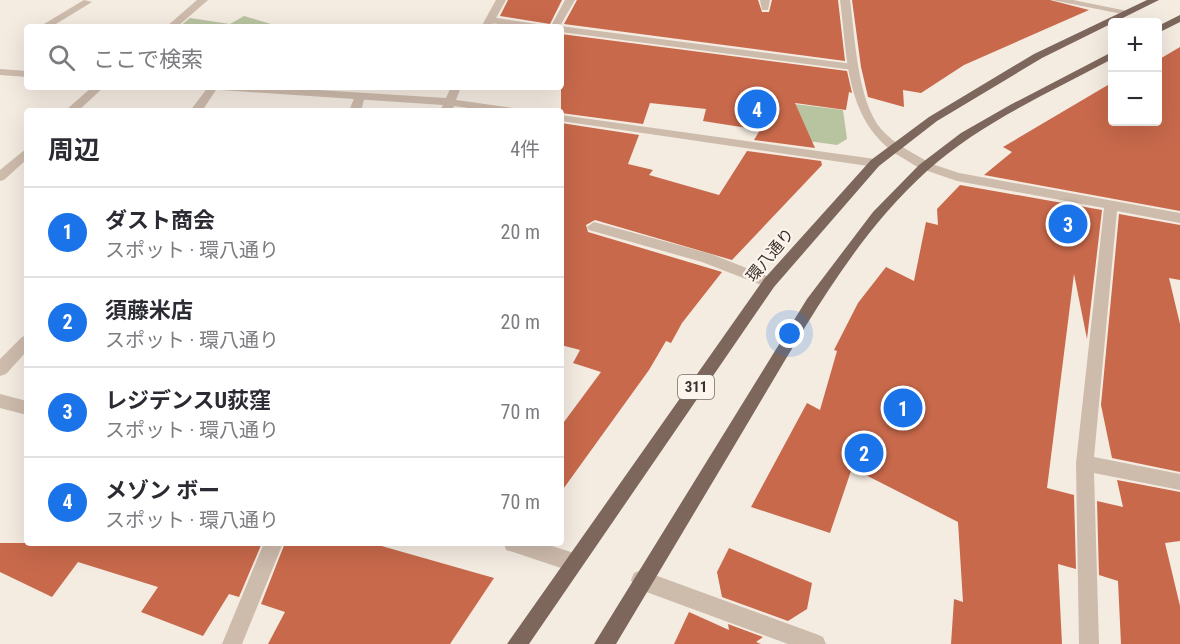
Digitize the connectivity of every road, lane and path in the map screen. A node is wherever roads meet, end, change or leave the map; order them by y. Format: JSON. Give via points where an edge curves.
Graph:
{"nodes":[{"id":1,"x":203,"y":0,"type":"edge"},
{"id":2,"x":501,"y":0,"type":"edge"},
{"id":3,"x":570,"y":0,"type":"edge"},
{"id":4,"x":846,"y":0,"type":"edge"},
{"id":5,"x":1057,"y":0,"type":"edge"},
{"id":6,"x":1154,"y":0,"type":"edge"},
{"id":7,"x":87,"y":2,"type":"dead end"},
{"id":8,"x":1127,"y":12,"type":"junction"},
{"id":9,"x":1179,"y":19,"type":"edge"},
{"id":10,"x":488,"y":23,"type":"edge"},
{"id":11,"x":49,"y":24,"type":"edge"},
{"id":12,"x":175,"y":24,"type":"edge"},
{"id":13,"x":557,"y":24,"type":"edge"},
{"id":14,"x":1162,"y":28,"type":"edge"},
{"id":15,"x":564,"y":29,"type":"edge"},
{"id":16,"x":1108,"y":58,"type":"edge"},
{"id":17,"x":853,"y":67,"type":"junction"},
{"id":18,"x":0,"y":72,"type":"edge"},
{"id":19,"x":24,"y":74,"type":"edge"},
{"id":20,"x":96,"y":90,"type":"edge"},
{"id":21,"x":211,"y":90,"type":"edge"},
{"id":22,"x":267,"y":90,"type":"edge"},
{"id":23,"x":455,"y":90,"type":"edge"},
{"id":24,"x":360,"y":96,"type":"junction"},
{"id":25,"x":447,"y":107,"type":"edge"},
{"id":26,"x":74,"y":108,"type":"edge"},
{"id":27,"x":198,"y":108,"type":"edge"},
{"id":28,"x":356,"y":108,"type":"edge"},
{"id":29,"x":464,"y":108,"type":"edge"},
{"id":30,"x":564,"y":118,"type":"edge"},
{"id":31,"x":894,"y":146,"type":"junction"},
{"id":32,"x":24,"y":157,"type":"edge"},
{"id":33,"x":875,"y":163,"type":"junction"},
{"id":34,"x":926,"y":166,"type":"junction"},
{"id":35,"x":0,"y":177,"type":"edge"},
{"id":36,"x":1111,"y":205,"type":"junction"},
{"id":37,"x":1180,"y":218,"type":"edge"},
{"id":38,"x":594,"y":227,"type":"dead end"},
{"id":39,"x":769,"y":283,"type":"junction"},
{"id":40,"x":24,"y":344,"type":"edge"},
{"id":41,"x":0,"y":369,"type":"edge"},
{"id":42,"x":0,"y":401,"type":"edge"},
{"id":43,"x":24,"y":407,"type":"edge"},
{"id":44,"x":1085,"y":463,"type":"junction"},
{"id":45,"x":1180,"y":482,"type":"edge"},
{"id":46,"x":273,"y":546,"type":"edge"},
{"id":47,"x":522,"y":546,"type":"edge"},
{"id":48,"x":573,"y":562,"type":"junction"},
{"id":49,"x":641,"y":580,"type":"junction"},
{"id":50,"x":232,"y":644,"type":"edge"},
{"id":51,"x":517,"y":644,"type":"edge"},
{"id":52,"x":604,"y":644,"type":"edge"},
{"id":53,"x":816,"y":644,"type":"edge"},
{"id":54,"x":1089,"y":644,"type":"edge"}],
"edges":[{"from":1,"to":12,"type":"street"},
{"from":2,"to":10,"type":"street"},
{"from":3,"to":13,"type":"street"},
{"from":4,"to":17,"type":"street"},
{"from":5,"to":8,"type":"street"},
{"from":6,"to":8,"type":"main road","name":"環八通り","number":"311"},
{"from":7,"to":11,"type":"street"},
{"from":8,"to":31,"type":"main road","name":"環八通り","number":"311","via":[[1038,56]]},
{"from":9,"to":14,"type":"main road"},
{"from":15,"to":17,"type":"street"},
{"from":16,"to":34,"type":"main road","via":[[977,131]]},
{"from":17,"to":31,"type":"street","via":[[871,124]]},
{"from":18,"to":19,"type":"street"},
{"from":20,"to":26,"type":"street"},
{"from":21,"to":27,"type":"street"},
{"from":22,"to":24,"type":"street"},
{"from":23,"to":25,"type":"street"},
{"from":24,"to":25,"type":"street"},
{"from":24,"to":28,"type":"street"},
{"from":25,"to":29,"type":"street"},
{"from":30,"to":33,"type":"street"},
{"from":31,"to":33,"type":"main road","name":"環八通り","number":"311"},
{"from":31,"to":34,"type":"street"},
{"from":32,"to":35,"type":"street"},
{"from":33,"to":39,"type":"main road","name":"環八通り","number":"311"},
{"from":34,"to":36,"type":"street","via":[[957,177]]},
{"from":34,"to":49,"type":"main road","via":[[850,251],[812,303]]},
{"from":36,"to":37,"type":"street"},
{"from":36,"to":44,"type":"street"},
{"from":38,"to":39,"type":"street","via":[[706,258]]},
{"from":39,"to":48,"type":"main road","name":"環八通り","number":"311"},
{"from":40,"to":41,"type":"street"},
{"from":42,"to":43,"type":"street"},
{"from":44,"to":45,"type":"street"},
{"from":44,"to":54,"type":"street"},
{"from":46,"to":50,"type":"street"},
{"from":47,"to":48,"type":"street"},
{"from":48,"to":51,"type":"main road","name":"環八通り","number":"311"},
{"from":49,"to":52,"type":"main road"},
{"from":49,"to":53,"type":"street"}]}
